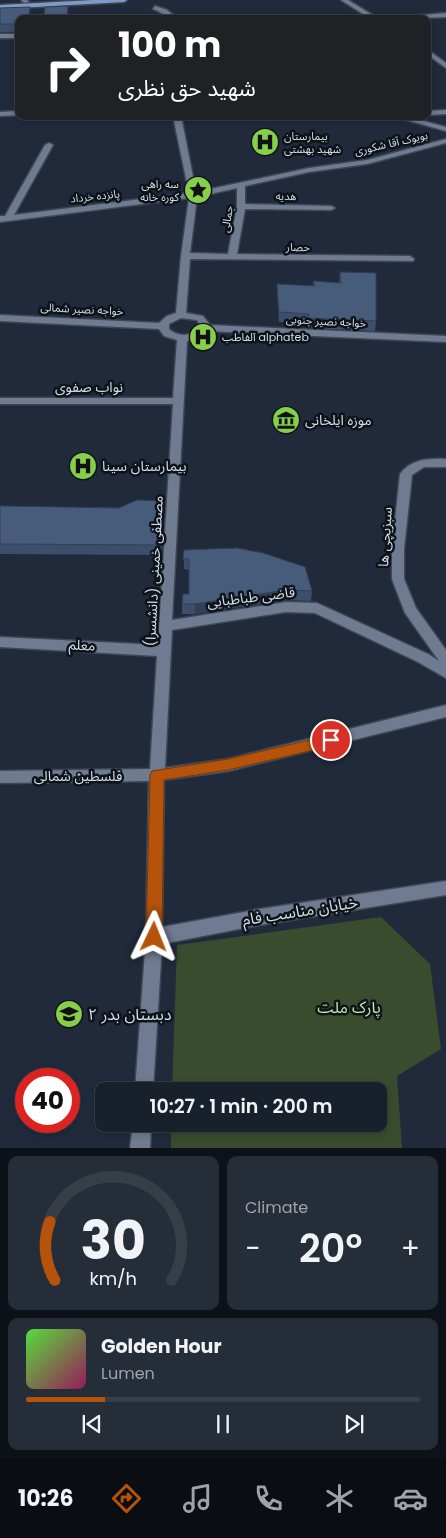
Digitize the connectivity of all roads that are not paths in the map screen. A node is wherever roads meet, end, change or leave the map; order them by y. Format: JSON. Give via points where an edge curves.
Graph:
{"nodes":[{"id":1,"x":79,"y":0,"type":"edge"},
{"id":2,"x":124,"y":0,"type":"edge"},
{"id":3,"x":344,"y":0,"type":"edge"},
{"id":4,"x":25,"y":1,"type":"edge"},
{"id":5,"x":356,"y":2,"type":"edge"},
{"id":6,"x":0,"y":5,"type":"edge"},
{"id":7,"x":157,"y":15,"type":"edge"},
{"id":8,"x":170,"y":15,"type":"edge"},
{"id":9,"x":371,"y":15,"type":"edge"},
{"id":10,"x":377,"y":15,"type":"edge"},
{"id":11,"x":446,"y":15,"type":"edge"},
{"id":12,"x":431,"y":16,"type":"edge"},
{"id":13,"x":0,"y":36,"type":"edge"},
{"id":14,"x":15,"y":36,"type":"edge"},
{"id":15,"x":431,"y":54,"type":"edge"},
{"id":16,"x":431,"y":60,"type":"edge"},
{"id":17,"x":446,"y":66,"type":"edge"},
{"id":18,"x":446,"y":72,"type":"edge"},
{"id":19,"x":446,"y":112,"type":"edge"},
{"id":20,"x":15,"y":113,"type":"edge"},
{"id":21,"x":431,"y":113,"type":"edge"},
{"id":22,"x":0,"y":114,"type":"edge"},
{"id":23,"x":178,"y":120,"type":"edge"},
{"id":24,"x":411,"y":120,"type":"edge"},
{"id":25,"x":446,"y":129,"type":"edge"},
{"id":26,"x":446,"y":141,"type":"edge"},
{"id":27,"x":49,"y":145,"type":"dead end"},
{"id":28,"x":241,"y":184,"type":"junction"},
{"id":29,"x":193,"y":195,"type":"junction"},
{"id":30,"x":241,"y":206,"type":"junction"},
{"id":31,"x":331,"y":208,"type":"dead end"},
{"id":32,"x":4,"y":218,"type":"edge"},
{"id":33,"x":185,"y":256,"type":"junction"},
{"id":34,"x":232,"y":257,"type":"junction"},
{"id":35,"x":410,"y":259,"type":"dead end"},
{"id":36,"x":181,"y":315,"type":"junction"},
{"id":37,"x":0,"y":318,"type":"edge"},
{"id":38,"x":163,"y":326,"type":"junction"},
{"id":39,"x":205,"y":328,"type":"junction"},
{"id":40,"x":182,"y":338,"type":"junction"},
{"id":41,"x":446,"y":339,"type":"edge"},
{"id":42,"x":0,"y":401,"type":"edge"},
{"id":43,"x":178,"y":401,"type":"junction"},
{"id":44,"x":446,"y":463,"type":"edge"},
{"id":45,"x":166,"y":626,"type":"junction"},
{"id":46,"x":0,"y":642,"type":"edge"},
{"id":47,"x":164,"y":650,"type":"junction"},
{"id":48,"x":446,"y":663,"type":"edge"},
{"id":49,"x":446,"y":673,"type":"edge"},
{"id":50,"x":446,"y":711,"type":"edge"},
{"id":51,"x":157,"y":775,"type":"junction"},
{"id":52,"x":0,"y":777,"type":"edge"},
{"id":53,"x":446,"y":888,"type":"edge"},
{"id":54,"x":154,"y":937,"type":"junction"},
{"id":55,"x":145,"y":1082,"type":"edge"},
{"id":56,"x":141,"y":1132,"type":"edge"},
{"id":57,"x":140,"y":1148,"type":"edge"}],
"edges":[{"from":1,"to":4,"type":"main road"},
{"from":2,"to":6,"type":"main road"},
{"from":3,"to":5,"type":"street"},
{"from":4,"to":6,"type":"main road"},
{"from":5,"to":9,"type":"street"},
{"from":5,"to":10,"type":"street"},
{"from":7,"to":8,"type":"street","via":[[155,5]]},
{"from":11,"to":12,"type":"street"},
{"from":13,"to":14,"type":"street"},
{"from":15,"to":17,"type":"street"},
{"from":16,"to":18,"type":"street"},
{"from":19,"to":21,"type":"street"},
{"from":20,"to":22,"type":"street"},
{"from":23,"to":29,"type":"street"},
{"from":24,"to":25,"type":"street"},
{"from":26,"to":28,"type":"street","name":"بویوک آقا شکوری","via":[[367,162]]},
{"from":27,"to":32,"type":"street"},
{"from":28,"to":29,"type":"street","name":"بویوک آقا شکوری"},
{"from":28,"to":30,"type":"street","name":"جمالی"},
{"from":29,"to":32,"type":"street","name":"پانزده خرداد"},
{"from":29,"to":33,"type":"street"},
{"from":30,"to":31,"type":"street","name":"هدیه"},
{"from":30,"to":34,"type":"street","name":"جمالی"},
{"from":33,"to":34,"type":"street","name":"حصار"},
{"from":33,"to":36,"type":"street"},
{"from":34,"to":35,"type":"street","name":"حصار"},
{"from":36,"to":38,"type":"street","via":[[167,320]]},
{"from":36,"to":39,"type":"street","via":[[200,318]]},
{"from":37,"to":38,"type":"street","name":"خواجه نصیر شمالی"},
{"from":38,"to":40,"type":"street","via":[[170,336]]},
{"from":39,"to":40,"type":"street","via":[[194,337]]},
{"from":39,"to":41,"type":"street","name":"خواجه نصیر جنوبی"},
{"from":40,"to":43,"type":"street","name":"مصطفی خمینی (دانشسرا)"},
{"from":42,"to":43,"type":"street","name":"نواب صفوی"},
{"from":43,"to":45,"type":"street","name":"مصطفی خمینی (دانشسرا)"},
{"from":44,"to":48,"type":"street","name":"سبزیچی ها","via":[[422,463],[413,466],[406,474],[398,549],[398,579],[402,593]]},
{"from":45,"to":47,"type":"street","name":"مصطفی خمینی (دانشسرا)"},
{"from":45,"to":49,"type":"street","name":"قاضی طباطبایی","via":[[286,608],[317,608],[423,658]]},
{"from":46,"to":47,"type":"street","name":"معلم"},
{"from":47,"to":51,"type":"street","name":"مصطفی خمینی (دانشسرا)"},
{"from":50,"to":51,"type":"street","name":"فلسطین شمالی","via":[[228,765]]},
{"from":51,"to":52,"type":"street","name":"فلسطین شمالی"},
{"from":51,"to":54,"type":"street","name":"مصطفی خمینی (دانشسرا)"},
{"from":53,"to":54,"type":"street","name":"خیابان مناسب فام"},
{"from":54,"to":55,"type":"street","name":"مصطفی خمینی (دانشسرا)"},
{"from":56,"to":57,"type":"street"}]}
